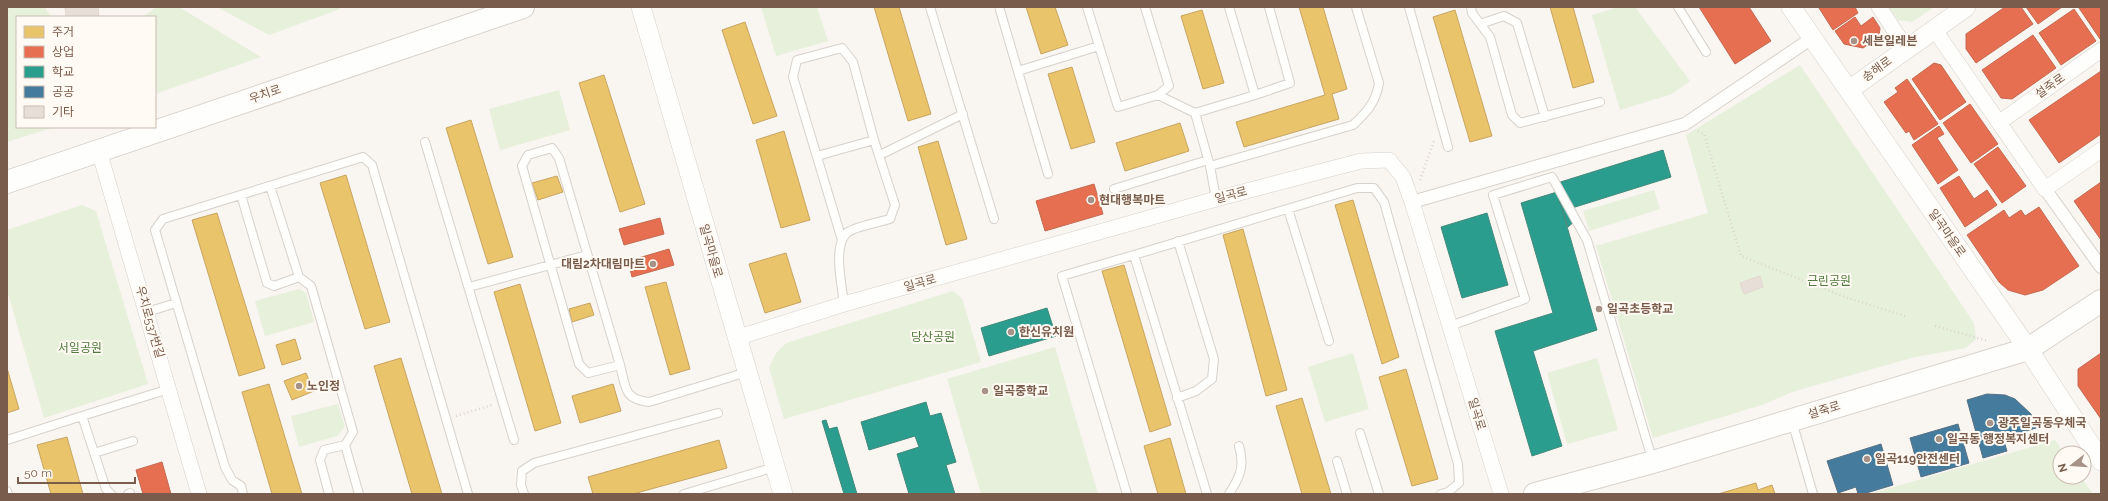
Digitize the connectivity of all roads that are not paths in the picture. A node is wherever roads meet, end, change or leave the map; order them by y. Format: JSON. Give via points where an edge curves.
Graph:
{"nodes":[{"id":1,"x":523,"y":7,"type":"edge"},
{"id":2,"x":640,"y":7,"type":"edge"},
{"id":3,"x":930,"y":7,"type":"edge"},
{"id":4,"x":1087,"y":7,"type":"edge"},
{"id":5,"x":1145,"y":7,"type":"edge"},
{"id":6,"x":1229,"y":7,"type":"edge"},
{"id":7,"x":1269,"y":7,"type":"edge"},
{"id":8,"x":1356,"y":7,"type":"edge"},
{"id":9,"x":1410,"y":7,"type":"edge"},
{"id":10,"x":1470,"y":7,"type":"edge"},
{"id":11,"x":1678,"y":7,"type":"edge"},
{"id":12,"x":1791,"y":7,"type":"edge"},
{"id":13,"x":1878,"y":7,"type":"edge"},
{"id":14,"x":1966,"y":7,"type":"edge"},
{"id":15,"x":1000,"y":10,"type":"dead end"},
{"id":16,"x":1480,"y":24,"type":"junction"},
{"id":17,"x":1934,"y":29,"type":"junction"},
{"id":18,"x":1812,"y":38,"type":"junction"},
{"id":19,"x":1100,"y":46,"type":"junction"},
{"id":20,"x":1906,"y":48,"type":"junction"},
{"id":21,"x":2101,"y":50,"type":"edge"},
{"id":22,"x":1706,"y":52,"type":"dead end"},
{"id":23,"x":1018,"y":71,"type":"junction"},
{"id":24,"x":1848,"y":90,"type":"junction"},
{"id":25,"x":1158,"y":95,"type":"junction"},
{"id":26,"x":1255,"y":95,"type":"junction"},
{"id":27,"x":1600,"y":102,"type":"dead end"},
{"id":28,"x":1195,"y":113,"type":"junction"},
{"id":29,"x":963,"y":114,"type":"junction"},
{"id":30,"x":1545,"y":117,"type":"junction"},
{"id":31,"x":2000,"y":122,"type":"junction"},
{"id":32,"x":874,"y":140,"type":"junction"},
{"id":33,"x":425,"y":142,"type":"dead end"},
{"id":34,"x":1448,"y":147,"type":"dead end"},
{"id":35,"x":2101,"y":150,"type":"edge"},
{"id":36,"x":100,"y":151,"type":"junction"},
{"id":37,"x":880,"y":155,"type":"junction"},
{"id":38,"x":817,"y":156,"type":"junction"},
{"id":39,"x":1209,"y":163,"type":"junction"},
{"id":40,"x":1048,"y":174,"type":"dead end"},
{"id":41,"x":7,"y":182,"type":"edge"},
{"id":42,"x":270,"y":186,"type":"junction"},
{"id":43,"x":1114,"y":189,"type":"dead end"},
{"id":44,"x":2045,"y":189,"type":"junction"},
{"id":45,"x":241,"y":195,"type":"junction"},
{"id":46,"x":1216,"y":199,"type":"junction"},
{"id":47,"x":1412,"y":202,"type":"junction"},
{"id":48,"x":1288,"y":208,"type":"junction"},
{"id":49,"x":994,"y":220,"type":"dead end"},
{"id":50,"x":1573,"y":224,"type":"dead end"},
{"id":51,"x":842,"y":240,"type":"junction"},
{"id":52,"x":1588,"y":240,"type":"junction"},
{"id":53,"x":1178,"y":242,"type":"junction"},
{"id":54,"x":587,"y":254,"type":"junction"},
{"id":55,"x":1134,"y":255,"type":"junction"},
{"id":56,"x":550,"y":265,"type":"junction"},
{"id":57,"x":2101,"y":267,"type":"edge"},
{"id":58,"x":299,"y":277,"type":"junction"},
{"id":59,"x":469,"y":287,"type":"junction"},
{"id":60,"x":2101,"y":301,"type":"edge"},
{"id":61,"x":176,"y":304,"type":"junction"},
{"id":62,"x":844,"y":304,"type":"junction"},
{"id":63,"x":147,"y":312,"type":"junction"},
{"id":64,"x":1450,"y":326,"type":"junction"},
{"id":65,"x":736,"y":338,"type":"junction"},
{"id":66,"x":1329,"y":342,"type":"dead end"},
{"id":67,"x":2028,"y":349,"type":"junction"},
{"id":68,"x":620,"y":365,"type":"junction"},
{"id":69,"x":747,"y":372,"type":"junction"},
{"id":70,"x":169,"y":390,"type":"junction"},
{"id":71,"x":1177,"y":398,"type":"junction"},
{"id":72,"x":718,"y":413,"type":"dead end"},
{"id":73,"x":82,"y":416,"type":"junction"},
{"id":74,"x":1792,"y":420,"type":"junction"},
{"id":75,"x":1360,"y":433,"type":"dead end"},
{"id":76,"x":7,"y":440,"type":"edge"},
{"id":77,"x":514,"y":440,"type":"dead end"},
{"id":78,"x":133,"y":441,"type":"dead end"},
{"id":79,"x":345,"y":445,"type":"junction"},
{"id":80,"x":1239,"y":446,"type":"dead end"},
{"id":81,"x":94,"y":453,"type":"junction"},
{"id":82,"x":1337,"y":461,"type":"dead end"},
{"id":83,"x":2101,"y":461,"type":"edge"},
{"id":84,"x":1653,"y":462,"type":"junction"},
{"id":85,"x":775,"y":466,"type":"junction"},
{"id":86,"x":111,"y":494,"type":"edge"},
{"id":87,"x":199,"y":494,"type":"edge"},
{"id":88,"x":244,"y":494,"type":"edge"},
{"id":89,"x":329,"y":494,"type":"edge"},
{"id":90,"x":359,"y":494,"type":"edge"},
{"id":91,"x":468,"y":494,"type":"edge"},
{"id":92,"x":524,"y":494,"type":"edge"},
{"id":93,"x":686,"y":494,"type":"edge"},
{"id":94,"x":783,"y":494,"type":"edge"},
{"id":95,"x":1127,"y":494,"type":"edge"},
{"id":96,"x":1207,"y":494,"type":"edge"},
{"id":97,"x":1230,"y":494,"type":"edge"},
{"id":98,"x":1347,"y":494,"type":"edge"},
{"id":99,"x":1379,"y":494,"type":"edge"},
{"id":100,"x":1441,"y":494,"type":"edge"},
{"id":101,"x":1501,"y":494,"type":"edge"},
{"id":102,"x":1535,"y":494,"type":"edge"},
{"id":103,"x":1813,"y":494,"type":"edge"}],
"edges":[{"from":1,"to":36,"type":"main road","name":"우치로"},
{"from":2,"to":65,"type":"street","name":"일곡마을로"},
{"from":3,"to":29,"type":"lane"},
{"from":4,"to":19,"type":"lane"},
{"from":5,"to":25,"type":"lane","via":[[1169,86]]},
{"from":6,"to":26,"type":"lane"},
{"from":7,"to":26,"type":"lane","via":[[1290,83]]},
{"from":8,"to":39,"type":"lane","via":[[1379,83],[1377,95],[1367,112],[1353,124]]},
{"from":9,"to":34,"type":"lane"},
{"from":10,"to":16,"type":"lane"},
{"from":11,"to":22,"type":"lane"},
{"from":12,"to":18,"type":"street","name":"일곡마을로"},
{"from":13,"to":20,"type":"street"},
{"from":14,"to":17,"type":"street","name":"송해로"},
{"from":15,"to":23,"type":"lane"},
{"from":16,"to":30,"type":"lane","via":[[1490,37],[1512,115],[1520,124]]},
{"from":16,"to":30,"type":"lane","via":[[1504,16],[1517,23]]},
{"from":17,"to":20,"type":"street","name":"송해로"},
{"from":17,"to":31,"type":"street"},
{"from":18,"to":24,"type":"street","name":"일곡마을로"},
{"from":18,"to":47,"type":"street","via":[[1685,124]]},
{"from":19,"to":23,"type":"lane"},
{"from":19,"to":25,"type":"lane","via":[[1118,107]]},
{"from":20,"to":24,"type":"street","name":"송해로"},
{"from":21,"to":31,"type":"street","name":"설죽로"},
{"from":23,"to":40,"type":"lane"},
{"from":24,"to":67,"type":"street","name":"일곡마을로"},
{"from":25,"to":28,"type":"lane"},
{"from":26,"to":28,"type":"lane"},
{"from":27,"to":30,"type":"lane"},
{"from":28,"to":39,"type":"lane"},
{"from":29,"to":37,"type":"lane"},
{"from":29,"to":49,"type":"lane"},
{"from":31,"to":44,"type":"street"},
{"from":32,"to":37,"type":"lane"},
{"from":32,"to":38,"type":"lane"},
{"from":32,"to":38,"type":"lane","via":[[853,62],[842,48],[797,60],[793,77]]},
{"from":33,"to":59,"type":"lane"},
{"from":35,"to":44,"type":"street"},
{"from":36,"to":41,"type":"main road","name":"우치로"},
{"from":36,"to":63,"type":"street","name":"우치로537번길"},
{"from":37,"to":51,"type":"lane","via":[[895,205],[890,219],[849,231]]},
{"from":38,"to":51,"type":"lane"},
{"from":39,"to":43,"type":"lane"},
{"from":39,"to":46,"type":"lane"},
{"from":42,"to":45,"type":"lane"},
{"from":42,"to":58,"type":"lane"},
{"from":42,"to":91,"type":"lane","via":[[363,158],[372,165]]},
{"from":44,"to":57,"type":"street"},
{"from":45,"to":58,"type":"lane","via":[[267,283],[274,286]]},
{"from":45,"to":61,"type":"lane","via":[[163,219],[155,230]]},
{"from":46,"to":47,"type":"street","name":"일곡로","via":[[1361,161],[1389,160],[1403,177]]},
{"from":46,"to":62,"type":"street","name":"일곡로"},
{"from":47,"to":64,"type":"street","name":"일곡로"},
{"from":48,"to":53,"type":"lane"},
{"from":48,"to":66,"type":"lane"},
{"from":48,"to":100,"type":"lane","via":[[1356,188],[1374,188],[1384,202],[1458,464],[1459,483]]},
{"from":50,"to":52,"type":"lane"},
{"from":51,"to":62,"type":"lane","via":[[839,254]]},
{"from":52,"to":64,"type":"lane","via":[[1552,177],[1494,195],[1525,299]]},
{"from":52,"to":84,"type":"lane"},
{"from":53,"to":55,"type":"lane"},
{"from":53,"to":71,"type":"lane","via":[[1214,359],[1212,379],[1196,391]]},
{"from":54,"to":56,"type":"lane"},
{"from":54,"to":56,"type":"lane","via":[[559,158],[552,148],[528,155],[522,166]]},
{"from":54,"to":68,"type":"lane"},
{"from":55,"to":71,"type":"lane"},
{"from":55,"to":95,"type":"lane","via":[[1062,276]]},
{"from":56,"to":59,"type":"lane"},
{"from":56,"to":68,"type":"lane","via":[[579,364],[588,374]]},
{"from":58,"to":79,"type":"lane","via":[[311,286],[353,432]]},
{"from":59,"to":77,"type":"lane"},
{"from":60,"to":67,"type":"main road","name":"설죽로"},
{"from":61,"to":63,"type":"lane"},
{"from":61,"to":88,"type":"lane","via":[[225,468],[232,480],[241,486]]},
{"from":62,"to":65,"type":"street","name":"일곡로"},
{"from":63,"to":70,"type":"street","name":"우치로537번길"},
{"from":64,"to":101,"type":"street","name":"일곡로"},
{"from":65,"to":69,"type":"street","name":"일곡마을로"},
{"from":67,"to":74,"type":"main road","name":"설죽로"},
{"from":67,"to":83,"type":"street","name":"일곡마을로"},
{"from":68,"to":69,"type":"lane","via":[[628,394],[636,401],[649,402]]},
{"from":69,"to":85,"type":"street","name":"일곡마을로"},
{"from":70,"to":73,"type":"lane"},
{"from":70,"to":87,"type":"street","name":"우치로537번길"},
{"from":71,"to":96,"type":"lane"},
{"from":72,"to":92,"type":"lane","via":[[534,463],[522,470],[521,485]]},
{"from":73,"to":76,"type":"lane"},
{"from":73,"to":81,"type":"lane"},
{"from":74,"to":84,"type":"main road","name":"설죽로"},
{"from":74,"to":103,"type":"lane"},
{"from":75,"to":99,"type":"lane"},
{"from":78,"to":81,"type":"lane"},
{"from":79,"to":89,"type":"lane","via":[[324,450],[320,460]]},
{"from":79,"to":90,"type":"lane"},
{"from":80,"to":97,"type":"lane","via":[[1243,460],[1238,481]]},
{"from":81,"to":86,"type":"lane","via":[[106,489]]},
{"from":82,"to":98,"type":"lane"},
{"from":84,"to":102,"type":"main road","name":"설죽로"},
{"from":85,"to":93,"type":"lane"},
{"from":85,"to":94,"type":"street","name":"일곡마을로"}]}
